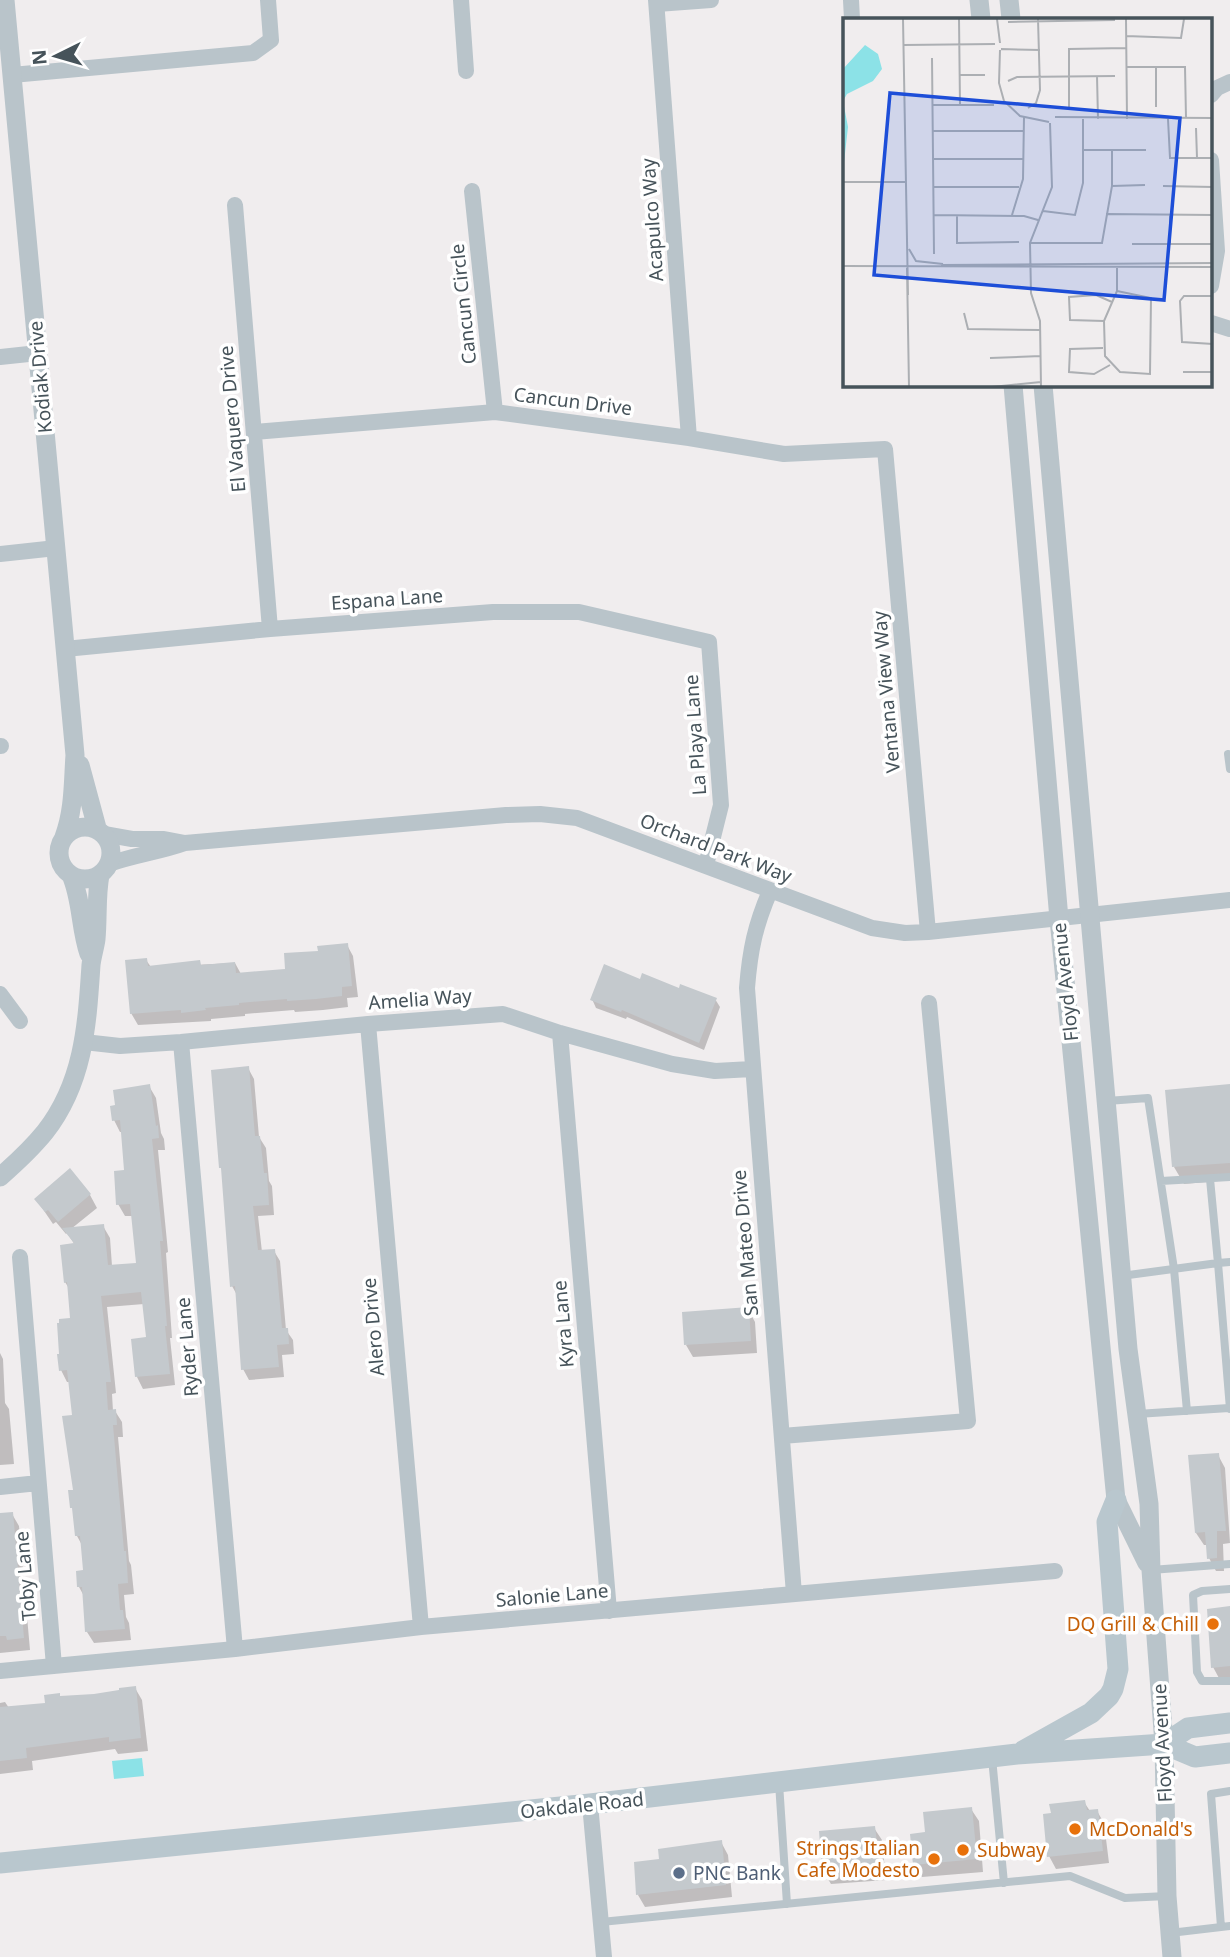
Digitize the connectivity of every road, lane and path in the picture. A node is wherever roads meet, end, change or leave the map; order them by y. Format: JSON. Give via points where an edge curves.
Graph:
{"nodes":[{"id":1,"x":5,"y":0,"type":"edge"},
{"id":2,"x":268,"y":0,"type":"edge"},
{"id":3,"x":461,"y":0,"type":"edge"},
{"id":4,"x":711,"y":0,"type":"edge"},
{"id":5,"x":850,"y":0,"type":"edge"},
{"id":6,"x":979,"y":0,"type":"edge"},
{"id":7,"x":1009,"y":0,"type":"edge"},
{"id":8,"x":657,"y":2,"type":"edge"},
{"id":9,"x":852,"y":18,"type":"edge"},
{"id":10,"x":981,"y":18,"type":"edge"},
{"id":11,"x":1011,"y":18,"type":"edge"},
{"id":12,"x":466,"y":71,"type":"dead end"},
{"id":13,"x":12,"y":75,"type":"junction"},
{"id":14,"x":1230,"y":82,"type":"edge"},
{"id":15,"x":1212,"y":94,"type":"edge"},
{"id":16,"x":1212,"y":175,"type":"edge"},
{"id":17,"x":472,"y":191,"type":"dead end"},
{"id":18,"x":235,"y":205,"type":"dead end"},
{"id":19,"x":1212,"y":280,"type":"edge"},
{"id":20,"x":1212,"y":323,"type":"edge"},
{"id":21,"x":1230,"y":328,"type":"edge"},
{"id":22,"x":38,"y":354,"type":"junction"},
{"id":23,"x":0,"y":357,"type":"edge"},
{"id":24,"x":1013,"y":387,"type":"edge"},
{"id":25,"x":1043,"y":387,"type":"edge"},
{"id":26,"x":495,"y":412,"type":"junction"},
{"id":27,"x":254,"y":432,"type":"junction"},
{"id":28,"x":689,"y":438,"type":"junction"},
{"id":29,"x":885,"y":449,"type":"joint"},
{"id":30,"x":56,"y":548,"type":"junction"},
{"id":31,"x":0,"y":554,"type":"edge"},
{"id":32,"x":270,"y":629,"type":"junction"},
{"id":33,"x":709,"y":642,"type":"joint"},
{"id":34,"x":65,"y":649,"type":"junction"},
{"id":35,"x":1228,"y":754,"type":"dead end"},
{"id":36,"x":75,"y":755,"type":"junction"},
{"id":37,"x":1230,"y":769,"type":"edge"},
{"id":38,"x":100,"y":831,"type":"junction"},
{"id":39,"x":64,"y":837,"type":"junction"},
{"id":40,"x":185,"y":844,"type":"junction"},
{"id":41,"x":706,"y":865,"type":"junction"},
{"id":42,"x":105,"y":869,"type":"junction"},
{"id":43,"x":71,"y":875,"type":"junction"},
{"id":44,"x":770,"y":891,"type":"junction"},
{"id":45,"x":1230,"y":900,"type":"edge"},
{"id":46,"x":1089,"y":916,"type":"junction"},
{"id":47,"x":1059,"y":919,"type":"junction"},
{"id":48,"x":928,"y":932,"type":"junction"},
{"id":49,"x":92,"y":961,"type":"junction"},
{"id":50,"x":0,"y":995,"type":"edge"},
{"id":51,"x":929,"y":1003,"type":"dead end"},
{"id":52,"x":20,"y":1021,"type":"dead end"},
{"id":53,"x":368,"y":1024,"type":"junction"},
{"id":54,"x":560,"y":1033,"type":"junction"},
{"id":55,"x":84,"y":1042,"type":"junction"},
{"id":56,"x":181,"y":1042,"type":"junction"},
{"id":57,"x":752,"y":1069,"type":"junction"},
{"id":58,"x":1105,"y":1101,"type":"junction"},
{"id":59,"x":0,"y":1177,"type":"edge"},
{"id":60,"x":1230,"y":1177,"type":"edge"},
{"id":61,"x":1210,"y":1179,"type":"junction"},
{"id":62,"x":1161,"y":1181,"type":"junction"},
{"id":63,"x":20,"y":1257,"type":"dead end"},
{"id":64,"x":1230,"y":1262,"type":"edge"},
{"id":65,"x":1218,"y":1263,"type":"junction"},
{"id":66,"x":1174,"y":1269,"type":"junction"},
{"id":67,"x":1121,"y":1276,"type":"junction"},
{"id":68,"x":1229,"y":1409,"type":"edge"},
{"id":69,"x":1187,"y":1411,"type":"junction"},
{"id":70,"x":1136,"y":1414,"type":"junction"},
{"id":71,"x":782,"y":1436,"type":"junction"},
{"id":72,"x":38,"y":1483,"type":"junction"},
{"id":73,"x":0,"y":1487,"type":"edge"},
{"id":74,"x":1116,"y":1500,"type":"junction"},
{"id":75,"x":1230,"y":1564,"type":"edge"},
{"id":76,"x":1151,"y":1570,"type":"junction"},
{"id":77,"x":1055,"y":1571,"type":"dead end"},
{"id":78,"x":1230,"y":1588,"type":"edge"},
{"id":79,"x":794,"y":1594,"type":"junction"},
{"id":80,"x":609,"y":1611,"type":"junction"},
{"id":81,"x":421,"y":1627,"type":"junction"},
{"id":82,"x":234,"y":1648,"type":"junction"},
{"id":83,"x":54,"y":1666,"type":"junction"},
{"id":84,"x":0,"y":1671,"type":"edge"},
{"id":85,"x":1230,"y":1681,"type":"edge"},
{"id":86,"x":1230,"y":1723,"type":"edge"},
{"id":87,"x":1164,"y":1744,"type":"junction"},
{"id":88,"x":1230,"y":1753,"type":"edge"},
{"id":89,"x":1017,"y":1754,"type":"junction"},
{"id":90,"x":992,"y":1758,"type":"junction"},
{"id":91,"x":779,"y":1783,"type":"junction"},
{"id":92,"x":1230,"y":1791,"type":"edge"},
{"id":93,"x":590,"y":1804,"type":"junction"},
{"id":94,"x":0,"y":1863,"type":"edge"},
{"id":95,"x":1004,"y":1883,"type":"junction"},
{"id":96,"x":1167,"y":1896,"type":"junction"},
{"id":97,"x":787,"y":1904,"type":"junction"},
{"id":98,"x":601,"y":1922,"type":"junction"},
{"id":99,"x":1226,"y":1927,"type":"edge"},
{"id":100,"x":1170,"y":1933,"type":"junction"},
{"id":101,"x":604,"y":1957,"type":"edge"},
{"id":102,"x":1172,"y":1957,"type":"edge"}],
"edges":[{"from":1,"to":13,"type":"street","name":"Kodiak Drive"},
{"from":2,"to":13,"type":"street","via":[[271,40],[253,53]]},
{"from":3,"to":12,"type":"street"},
{"from":4,"to":8,"type":"street"},
{"from":5,"to":9,"type":"street"},
{"from":6,"to":10,"type":"street"},
{"from":7,"to":11,"type":"street"},
{"from":8,"to":28,"type":"street","name":"Acapulco Way"},
{"from":13,"to":22,"type":"street","name":"Kodiak Drive"},
{"from":14,"to":15,"type":"street"},
{"from":16,"to":19,"type":"street","via":[[1217,251]]},
{"from":17,"to":26,"type":"street","name":"Cancun Circle"},
{"from":18,"to":27,"type":"street","name":"El Vaquero Drive"},
{"from":20,"to":21,"type":"street"},
{"from":22,"to":23,"type":"street"},
{"from":22,"to":30,"type":"street","name":"Kodiak Drive"},
{"from":24,"to":47,"type":"street","name":"Floyd Avenue"},
{"from":25,"to":46,"type":"street","name":"Floyd Avenue"},
{"from":26,"to":27,"type":"street","name":"Cancun Drive"},
{"from":26,"to":28,"type":"street","name":"Cancun Drive"},
{"from":27,"to":32,"type":"street","name":"El Vaquero Drive"},
{"from":28,"to":29,"type":"street","name":"Cancun Drive","via":[[784,454]]},
{"from":29,"to":48,"type":"street","name":"Ventana View Way"},
{"from":30,"to":31,"type":"street"},
{"from":30,"to":34,"type":"street","name":"Kodiak Drive"},
{"from":32,"to":33,"type":"street","name":"Espana Lane","via":[[493,612],[579,612]]},
{"from":32,"to":34,"type":"street","name":"Espana Lane"},
{"from":33,"to":41,"type":"street","name":"La Playa Lane","via":[[721,805]]},
{"from":34,"to":36,"type":"street","name":"Kodiak Drive"},
{"from":35,"to":37,"type":"lane"},
{"from":36,"to":38,"type":"street","name":"Kodiak Drive"},
{"from":36,"to":39,"type":"street","name":"Kodiak Drive","via":[[73,805]]},
{"from":38,"to":39,"type":"street","via":[[79,827]]},
{"from":38,"to":40,"type":"street","name":"Orchard Park Way","via":[[117,838]]},
{"from":38,"to":42,"type":"street","via":[[112,850]]},
{"from":39,"to":43,"type":"street","via":[[59,854]]},
{"from":40,"to":41,"type":"street","name":"Orchard Park Way","via":[[540,814],[577,818]]},
{"from":40,"to":42,"type":"street","name":"Orchard Park Way","via":[[133,856]]},
{"from":41,"to":44,"type":"street","name":"Orchard Park Way"},
{"from":42,"to":43,"type":"street","via":[[86,879]]},
{"from":42,"to":49,"type":"street","via":[[96,900]]},
{"from":43,"to":49,"type":"street"},
{"from":44,"to":48,"type":"street","name":"Orchard Park Way","via":[[872,928]]},
{"from":44,"to":57,"type":"street","name":"San Mateo Drive","via":[[750,951],[747,988]]},
{"from":45,"to":46,"type":"street","name":"Orchard Park Way"},
{"from":46,"to":47,"type":"street","name":"Orchard Park Way"},
{"from":46,"to":58,"type":"street","name":"Floyd Avenue"},
{"from":47,"to":48,"type":"street","name":"Orchard Park Way"},
{"from":47,"to":74,"type":"street","name":"Floyd Avenue"},
{"from":49,"to":55,"type":"street"},
{"from":50,"to":52,"type":"street"},
{"from":51,"to":71,"type":"street","via":[[968,1421]]},
{"from":53,"to":54,"type":"street","name":"Amelia Way","via":[[503,1014]]},
{"from":53,"to":56,"type":"street","name":"Amelia Way"},
{"from":53,"to":81,"type":"street","name":"Alero Drive"},
{"from":54,"to":57,"type":"street","name":"Amelia Way","via":[[672,1064],[715,1071]]},
{"from":54,"to":80,"type":"street","name":"Kyra Lane"},
{"from":55,"to":56,"type":"street","name":"Amelia Way","via":[[120,1046]]},
{"from":55,"to":59,"type":"street","via":[[64,1102],[46,1131]]},
{"from":56,"to":82,"type":"street","name":"Ryder Lane"},
{"from":57,"to":71,"type":"street","name":"San Mateo Drive"},
{"from":58,"to":62,"type":"lane","via":[[1148,1098]]},
{"from":58,"to":67,"type":"street","name":"Floyd Avenue"},
{"from":60,"to":61,"type":"lane"},
{"from":61,"to":62,"type":"lane"},
{"from":61,"to":65,"type":"lane"},
{"from":62,"to":66,"type":"lane"},
{"from":63,"to":72,"type":"street","name":"Toby Lane"},
{"from":64,"to":65,"type":"lane"},
{"from":65,"to":66,"type":"lane"},
{"from":65,"to":68,"type":"lane"},
{"from":66,"to":67,"type":"lane"},
{"from":66,"to":69,"type":"lane"},
{"from":67,"to":70,"type":"street","name":"Floyd Avenue"},
{"from":68,"to":69,"type":"lane"},
{"from":69,"to":70,"type":"lane"},
{"from":70,"to":76,"type":"street","name":"Floyd Avenue","via":[[1149,1504]]},
{"from":71,"to":79,"type":"street","name":"San Mateo Drive"},
{"from":72,"to":73,"type":"street"},
{"from":72,"to":83,"type":"street","name":"Toby Lane"},
{"from":74,"to":76,"type":"street","name":"Floyd Avenue"},
{"from":74,"to":89,"type":"main road","via":[[1107,1522],[1118,1669],[1113,1689],[1091,1713]]},
{"from":75,"to":76,"type":"lane"},
{"from":76,"to":87,"type":"street","name":"Floyd Avenue"},
{"from":77,"to":79,"type":"street","name":"Salonie Lane"},
{"from":78,"to":85,"type":"lane","via":[[1193,1595],[1197,1672],[1202,1681]]},
{"from":79,"to":80,"type":"street","name":"Salonie Lane"},
{"from":80,"to":81,"type":"street","name":"Salonie Lane"},
{"from":81,"to":82,"type":"street","name":"Salonie Lane"},
{"from":82,"to":83,"type":"street","name":"Salonie Lane"},
{"from":83,"to":84,"type":"street","name":"Salonie Lane"},
{"from":86,"to":87,"type":"main road","name":"Oakdale Road","via":[[1188,1728]]},
{"from":87,"to":88,"type":"main road","name":"Oakdale Road","via":[[1195,1757]]},
{"from":87,"to":89,"type":"main road","name":"Oakdale Road"},
{"from":87,"to":96,"type":"street","name":"Floyd Avenue"},
{"from":89,"to":90,"type":"main road","name":"Oakdale Road"},
{"from":90,"to":91,"type":"main road","name":"Oakdale Road"},
{"from":90,"to":95,"type":"lane"},
{"from":91,"to":93,"type":"main road","name":"Oakdale Road"},
{"from":91,"to":97,"type":"lane"},
{"from":92,"to":99,"type":"lane","via":[[1211,1794]]},
{"from":93,"to":94,"type":"main road","name":"Oakdale Road"},
{"from":93,"to":98,"type":"street"},
{"from":95,"to":96,"type":"lane","via":[[1070,1876],[1125,1898]]},
{"from":95,"to":97,"type":"lane"},
{"from":96,"to":100,"type":"street","name":"Floyd Avenue"},
{"from":97,"to":98,"type":"lane"},
{"from":98,"to":101,"type":"street"},
{"from":99,"to":100,"type":"lane"},
{"from":100,"to":102,"type":"street","name":"Floyd Avenue"}]}
